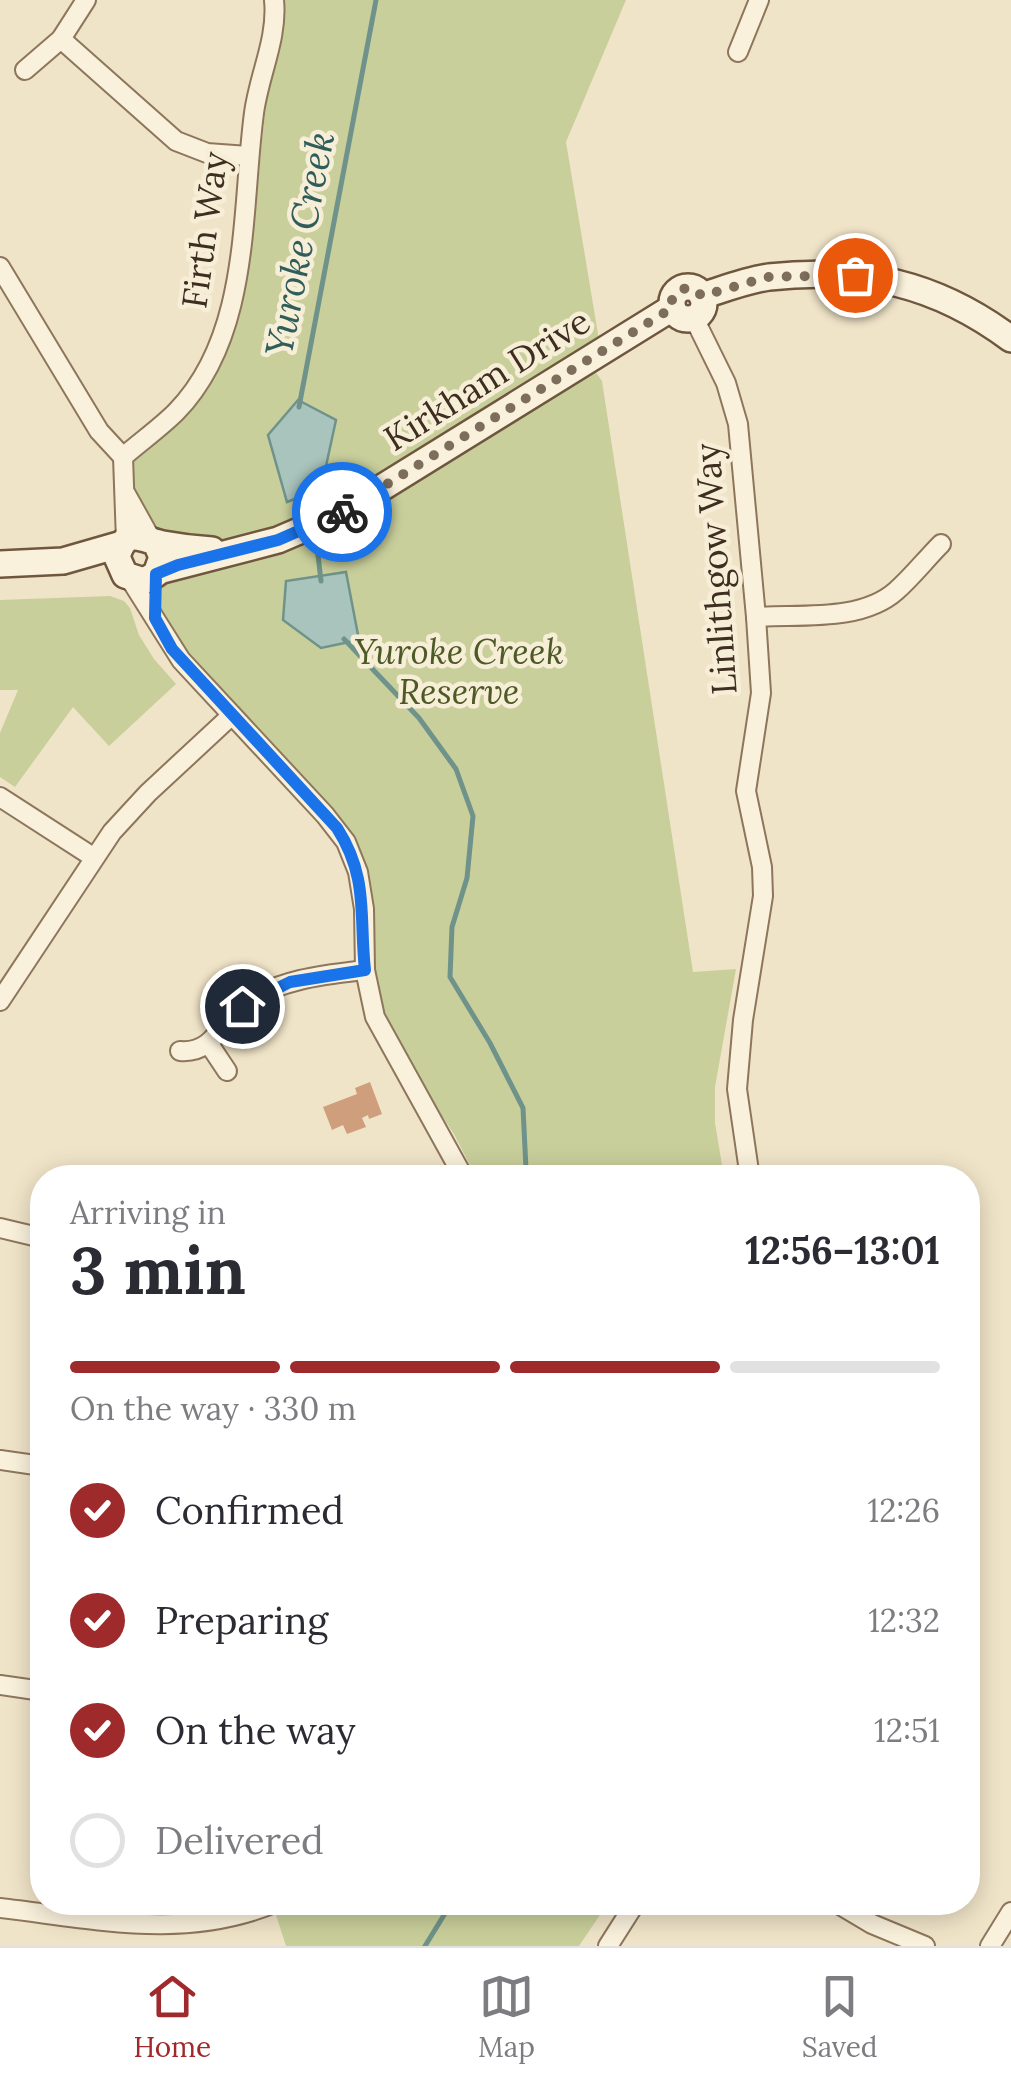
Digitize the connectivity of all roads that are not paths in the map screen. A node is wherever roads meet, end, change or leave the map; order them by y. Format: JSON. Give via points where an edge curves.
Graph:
{"nodes":[{"id":1,"x":86,"y":0,"type":"edge"},
{"id":2,"x":274,"y":0,"type":"edge"},
{"id":3,"x":759,"y":0,"type":"edge"},
{"id":4,"x":61,"y":39,"type":"junction"},
{"id":5,"x":738,"y":52,"type":"dead end"},
{"id":6,"x":25,"y":70,"type":"dead end"},
{"id":7,"x":248,"y":156,"type":"junction"},
{"id":8,"x":0,"y":267,"type":"edge"},
{"id":9,"x":689,"y":307,"type":"junction"},
{"id":10,"x":1011,"y":339,"type":"edge"},
{"id":11,"x":123,"y":457,"type":"junction"},
{"id":12,"x":139,"y":542,"type":"junction"},
{"id":13,"x":941,"y":544,"type":"dead end"},
{"id":14,"x":228,"y":552,"type":"junction"},
{"id":15,"x":63,"y":561,"type":"junction"},
{"id":16,"x":0,"y":564,"type":"edge"},
{"id":17,"x":158,"y":572,"type":"junction"},
{"id":18,"x":127,"y":577,"type":"junction"},
{"id":19,"x":756,"y":617,"type":"junction"},
{"id":20,"x":155,"y":618,"type":"junction"},
{"id":21,"x":232,"y":715,"type":"junction"},
{"id":22,"x":0,"y":797,"type":"edge"},
{"id":23,"x":93,"y":857,"type":"junction"},
{"id":24,"x":365,"y":970,"type":"junction"},
{"id":25,"x":0,"y":1001,"type":"edge"},
{"id":26,"x":208,"y":1044,"type":"junction"},
{"id":27,"x":180,"y":1052,"type":"dead end"},
{"id":28,"x":228,"y":1071,"type":"dead end"},
{"id":29,"x":457,"y":1165,"type":"edge"},
{"id":30,"x":748,"y":1165,"type":"edge"},
{"id":31,"x":0,"y":1228,"type":"edge"},
{"id":32,"x":30,"y":1235,"type":"edge"},
{"id":33,"x":0,"y":1460,"type":"edge"},
{"id":34,"x":30,"y":1464,"type":"edge"},
{"id":35,"x":0,"y":1685,"type":"edge"},
{"id":36,"x":30,"y":1689,"type":"edge"},
{"id":37,"x":0,"y":1908,"type":"edge"},
{"id":38,"x":30,"y":1912,"type":"edge"},
{"id":39,"x":1011,"y":1912,"type":"edge"},
{"id":40,"x":58,"y":1915,"type":"edge"},
{"id":41,"x":243,"y":1915,"type":"edge"},
{"id":42,"x":628,"y":1915,"type":"edge"},
{"id":43,"x":856,"y":1915,"type":"edge"},
{"id":44,"x":608,"y":1946,"type":"edge"},
{"id":45,"x":925,"y":1946,"type":"edge"},
{"id":46,"x":990,"y":1946,"type":"edge"}],
"edges":[{"from":1,"to":4,"type":"street"},
{"from":2,"to":7,"type":"street","name":"Firth Way"},
{"from":3,"to":5,"type":"street"},
{"from":4,"to":6,"type":"street"},
{"from":4,"to":7,"type":"street","via":[[176,141],[206,153]]},
{"from":7,"to":11,"type":"street","name":"Firth Way","via":[[229,318],[207,369],[177,411]]},
{"from":8,"to":11,"type":"street","via":[[99,431]]},
{"from":9,"to":10,"type":"street","name":"Kirkham Drive","via":[[768,277],[855,275],[923,288],[977,313]]},
{"from":9,"to":14,"type":"street","name":"Kirkham Drive","via":[[340,513],[278,540]]},
{"from":9,"to":19,"type":"street","name":"Linlithgow Way","via":[[738,424]]},
{"from":11,"to":12,"type":"street"},
{"from":12,"to":14,"type":"street","name":"Kirkham Drive"},
{"from":12,"to":15,"type":"street","name":"Kirkham Drive"},
{"from":12,"to":17,"type":"street","via":[[162,556]]},
{"from":12,"to":18,"type":"street","via":[[117,557]]},
{"from":13,"to":19,"type":"street","via":[[879,603]]},
{"from":14,"to":17,"type":"street","name":"Kirkham Drive"},
{"from":15,"to":16,"type":"street","name":"Kirkham Drive"},
{"from":15,"to":18,"type":"street","name":"Kirkham Drive"},
{"from":17,"to":18,"type":"street","via":[[144,581]]},
{"from":17,"to":20,"type":"street"},
{"from":18,"to":20,"type":"street"},
{"from":19,"to":30,"type":"street","name":"Linlithgow Way","via":[[761,693],[746,791],[763,896],[737,1089]]},
{"from":20,"to":21,"type":"street","via":[[172,649]]},
{"from":21,"to":23,"type":"street","via":[[136,804]]},
{"from":21,"to":24,"type":"street","via":[[346,842],[361,884]]},
{"from":22,"to":23,"type":"street"},
{"from":23,"to":25,"type":"street"},
{"from":24,"to":26,"type":"street","via":[[273,988],[230,1015]]},
{"from":24,"to":29,"type":"street","via":[[374,1017]]},
{"from":26,"to":27,"type":"street"},
{"from":26,"to":28,"type":"street"},
{"from":31,"to":32,"type":"street"},
{"from":33,"to":34,"type":"street"},
{"from":35,"to":36,"type":"street"},
{"from":37,"to":38,"type":"street"},
{"from":39,"to":46,"type":"street"},
{"from":40,"to":41,"type":"street","via":[[199,1925]]},
{"from":42,"to":44,"type":"street"},
{"from":43,"to":45,"type":"street"}]}
